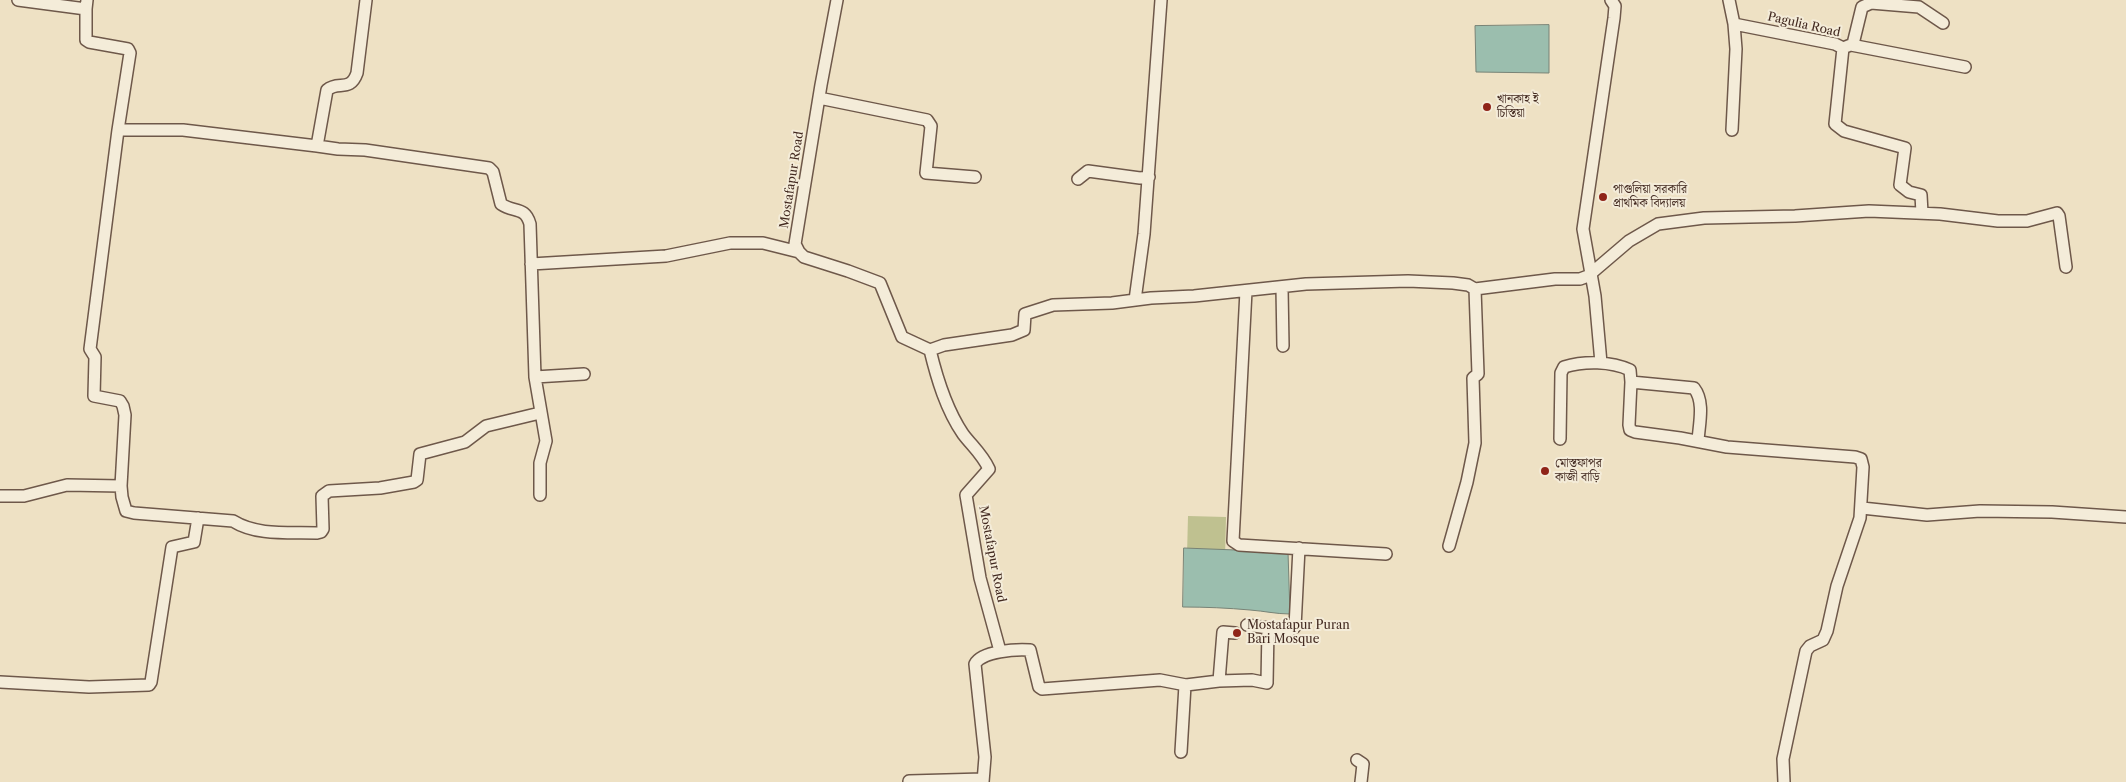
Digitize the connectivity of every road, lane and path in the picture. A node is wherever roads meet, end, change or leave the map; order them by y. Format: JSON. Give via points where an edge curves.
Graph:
{"nodes":[{"id":1,"x":18,"y":0,"type":"edge"},
{"id":2,"x":366,"y":0,"type":"edge"},
{"id":3,"x":838,"y":0,"type":"edge"},
{"id":4,"x":1161,"y":0,"type":"edge"},
{"id":5,"x":1611,"y":0,"type":"edge"},
{"id":6,"x":1729,"y":0,"type":"edge"},
{"id":7,"x":87,"y":4,"type":"edge"},
{"id":8,"x":1943,"y":23,"type":"dead end"},
{"id":9,"x":1734,"y":24,"type":"junction"},
{"id":10,"x":1846,"y":47,"type":"junction"},
{"id":11,"x":1965,"y":67,"type":"dead end"},
{"id":12,"x":819,"y":98,"type":"junction"},
{"id":13,"x":118,"y":130,"type":"junction"},
{"id":14,"x":1732,"y":130,"type":"dead end"},
{"id":15,"x":317,"y":146,"type":"junction"},
{"id":16,"x":975,"y":177,"type":"dead end"},
{"id":17,"x":1148,"y":177,"type":"junction"},
{"id":18,"x":1078,"y":179,"type":"dead end"},
{"id":19,"x":1922,"y":213,"type":"junction"},
{"id":20,"x":799,"y":252,"type":"junction"},
{"id":21,"x":531,"y":264,"type":"junction"},
{"id":22,"x":2066,"y":267,"type":"dead end"},
{"id":23,"x":1591,"y":274,"type":"junction"},
{"id":24,"x":1282,"y":288,"type":"junction"},
{"id":25,"x":1475,"y":289,"type":"junction"},
{"id":26,"x":1246,"y":292,"type":"junction"},
{"id":27,"x":1135,"y":300,"type":"junction"},
{"id":28,"x":1283,"y":346,"type":"dead end"},
{"id":29,"x":930,"y":350,"type":"junction"},
{"id":30,"x":1601,"y":363,"type":"junction"},
{"id":31,"x":584,"y":374,"type":"dead end"},
{"id":32,"x":535,"y":377,"type":"junction"},
{"id":33,"x":1631,"y":382,"type":"junction"},
{"id":34,"x":540,"y":413,"type":"junction"},
{"id":35,"x":1560,"y":439,"type":"dead end"},
{"id":36,"x":1698,"y":441,"type":"junction"},
{"id":37,"x":121,"y":486,"type":"junction"},
{"id":38,"x":540,"y":495,"type":"dead end"},
{"id":39,"x":0,"y":496,"type":"edge"},
{"id":40,"x":1862,"y":508,"type":"junction"},
{"id":41,"x":2126,"y":517,"type":"edge"},
{"id":42,"x":198,"y":518,"type":"junction"},
{"id":43,"x":1449,"y":546,"type":"dead end"},
{"id":44,"x":1299,"y":548,"type":"junction"},
{"id":45,"x":1386,"y":554,"type":"dead end"},
{"id":46,"x":1247,"y":625,"type":"dead end"},
{"id":47,"x":1274,"y":631,"type":"dead end"},
{"id":48,"x":1235,"y":633,"type":"dead end"},
{"id":49,"x":1000,"y":651,"type":"junction"},
{"id":50,"x":1219,"y":681,"type":"junction"},
{"id":51,"x":0,"y":682,"type":"edge"},
{"id":52,"x":1185,"y":685,"type":"junction"},
{"id":53,"x":1181,"y":752,"type":"dead end"},
{"id":54,"x":1358,"y":760,"type":"dead end"},
{"id":55,"x":909,"y":781,"type":"dead end"},
{"id":56,"x":983,"y":781,"type":"edge"},
{"id":57,"x":1361,"y":782,"type":"edge"},
{"id":58,"x":1784,"y":782,"type":"edge"}],
"edges":[{"from":1,"to":7,"type":"street"},
{"from":2,"to":15,"type":"street","via":[[357,74],[349,85],[327,90]]},
{"from":3,"to":12,"type":"street","name":"Mostafapur Road"},
{"from":4,"to":17,"type":"street"},
{"from":5,"to":23,"type":"street","via":[[1615,6],[1614,18],[1583,228]]},
{"from":6,"to":9,"type":"street"},
{"from":7,"to":13,"type":"street","via":[[86,40],[130,53]]},
{"from":8,"to":10,"type":"street","via":[[1920,7],[1871,3],[1862,7],[1853,44]]},
{"from":9,"to":10,"type":"street","name":"Pagulia Road"},
{"from":9,"to":14,"type":"street"},
{"from":10,"to":11,"type":"street"},
{"from":10,"to":19,"type":"street","name":"Pagulia Road","via":[[1835,124],[1844,132],[1904,148],[1900,185],[1909,192],[1921,194]]},
{"from":12,"to":16,"type":"street","via":[[927,120],[931,126],[926,173]]},
{"from":12,"to":20,"type":"street","name":"Mostafapur Road","via":[[795,244]]},
{"from":13,"to":15,"type":"street","via":[[183,130]]},
{"from":13,"to":37,"type":"street","via":[[90,349],[95,357],[94,396],[120,401],[124,406]]},
{"from":15,"to":21,"type":"street","via":[[489,168],[493,172],[501,204],[523,211],[528,216]]},
{"from":17,"to":18,"type":"street","via":[[1088,171]]},
{"from":17,"to":27,"type":"street"},
{"from":19,"to":22,"type":"street","via":[[1998,221],[2027,221],[2057,214]]},
{"from":19,"to":23,"type":"street","via":[[1870,211],[1704,218],[1658,224],[1630,241]]},
{"from":20,"to":21,"type":"street","via":[[763,243],[730,242],[666,256]]},
{"from":20,"to":29,"type":"street","via":[[804,257],[880,284],[902,337]]},
{"from":21,"to":32,"type":"street"},
{"from":23,"to":25,"type":"street","via":[[1580,279]]},
{"from":23,"to":30,"type":"street"},
{"from":24,"to":25,"type":"street","via":[[1390,280],[1453,283]]},
{"from":24,"to":26,"type":"street","via":[[1255,288]]},
{"from":24,"to":28,"type":"street"},
{"from":25,"to":43,"type":"street","via":[[1478,361],[1478,374],[1473,378],[1475,443]]},
{"from":26,"to":27,"type":"street"},
{"from":26,"to":44,"type":"street","via":[[1233,541],[1239,545]]},
{"from":27,"to":29,"type":"street","via":[[1053,305],[1025,314],[1024,330],[1012,335]]},
{"from":29,"to":49,"type":"street","name":"Mostafapur Road","via":[[952,415],[989,468],[966,495],[980,578]]},
{"from":30,"to":33,"type":"street","via":[[1630,370]]},
{"from":30,"to":35,"type":"street","via":[[1564,367],[1560,373]]},
{"from":31,"to":32,"type":"street"},
{"from":32,"to":34,"type":"street"},
{"from":33,"to":36,"type":"street","via":[[1630,430]]},
{"from":33,"to":36,"type":"street","via":[[1694,388],[1701,405]]},
{"from":34,"to":38,"type":"street","via":[[546,441],[540,463]]},
{"from":34,"to":42,"type":"street","via":[[486,426],[465,442],[420,454],[417,480],[414,482],[324,493],[321,532],[256,531],[233,521]]},
{"from":36,"to":40,"type":"street","via":[[1861,459]]},
{"from":37,"to":39,"type":"street","via":[[67,485],[24,496]]},
{"from":37,"to":42,"type":"street","via":[[126,510]]},
{"from":40,"to":41,"type":"street","via":[[1927,515],[1980,511]]},
{"from":40,"to":58,"type":"street","via":[[1837,586],[1827,631],[1823,640],[1806,651],[1783,759]]},
{"from":42,"to":51,"type":"street","via":[[194,542],[172,547],[149,685],[90,687]]},
{"from":44,"to":45,"type":"street"},
{"from":44,"to":47,"type":"street","via":[[1295,627],[1289,631]]},
{"from":46,"to":50,"type":"street","via":[[1268,628],[1267,684],[1252,680]]},
{"from":48,"to":50,"type":"street","via":[[1223,632]]},
{"from":49,"to":52,"type":"street","via":[[1030,650],[1042,689],[1160,680]]},
{"from":49,"to":56,"type":"street","via":[[977,660],[975,664],[985,757]]},
{"from":50,"to":52,"type":"street"},
{"from":52,"to":53,"type":"street"},
{"from":54,"to":57,"type":"street","via":[[1363,764]]},
{"from":55,"to":56,"type":"street"}]}
